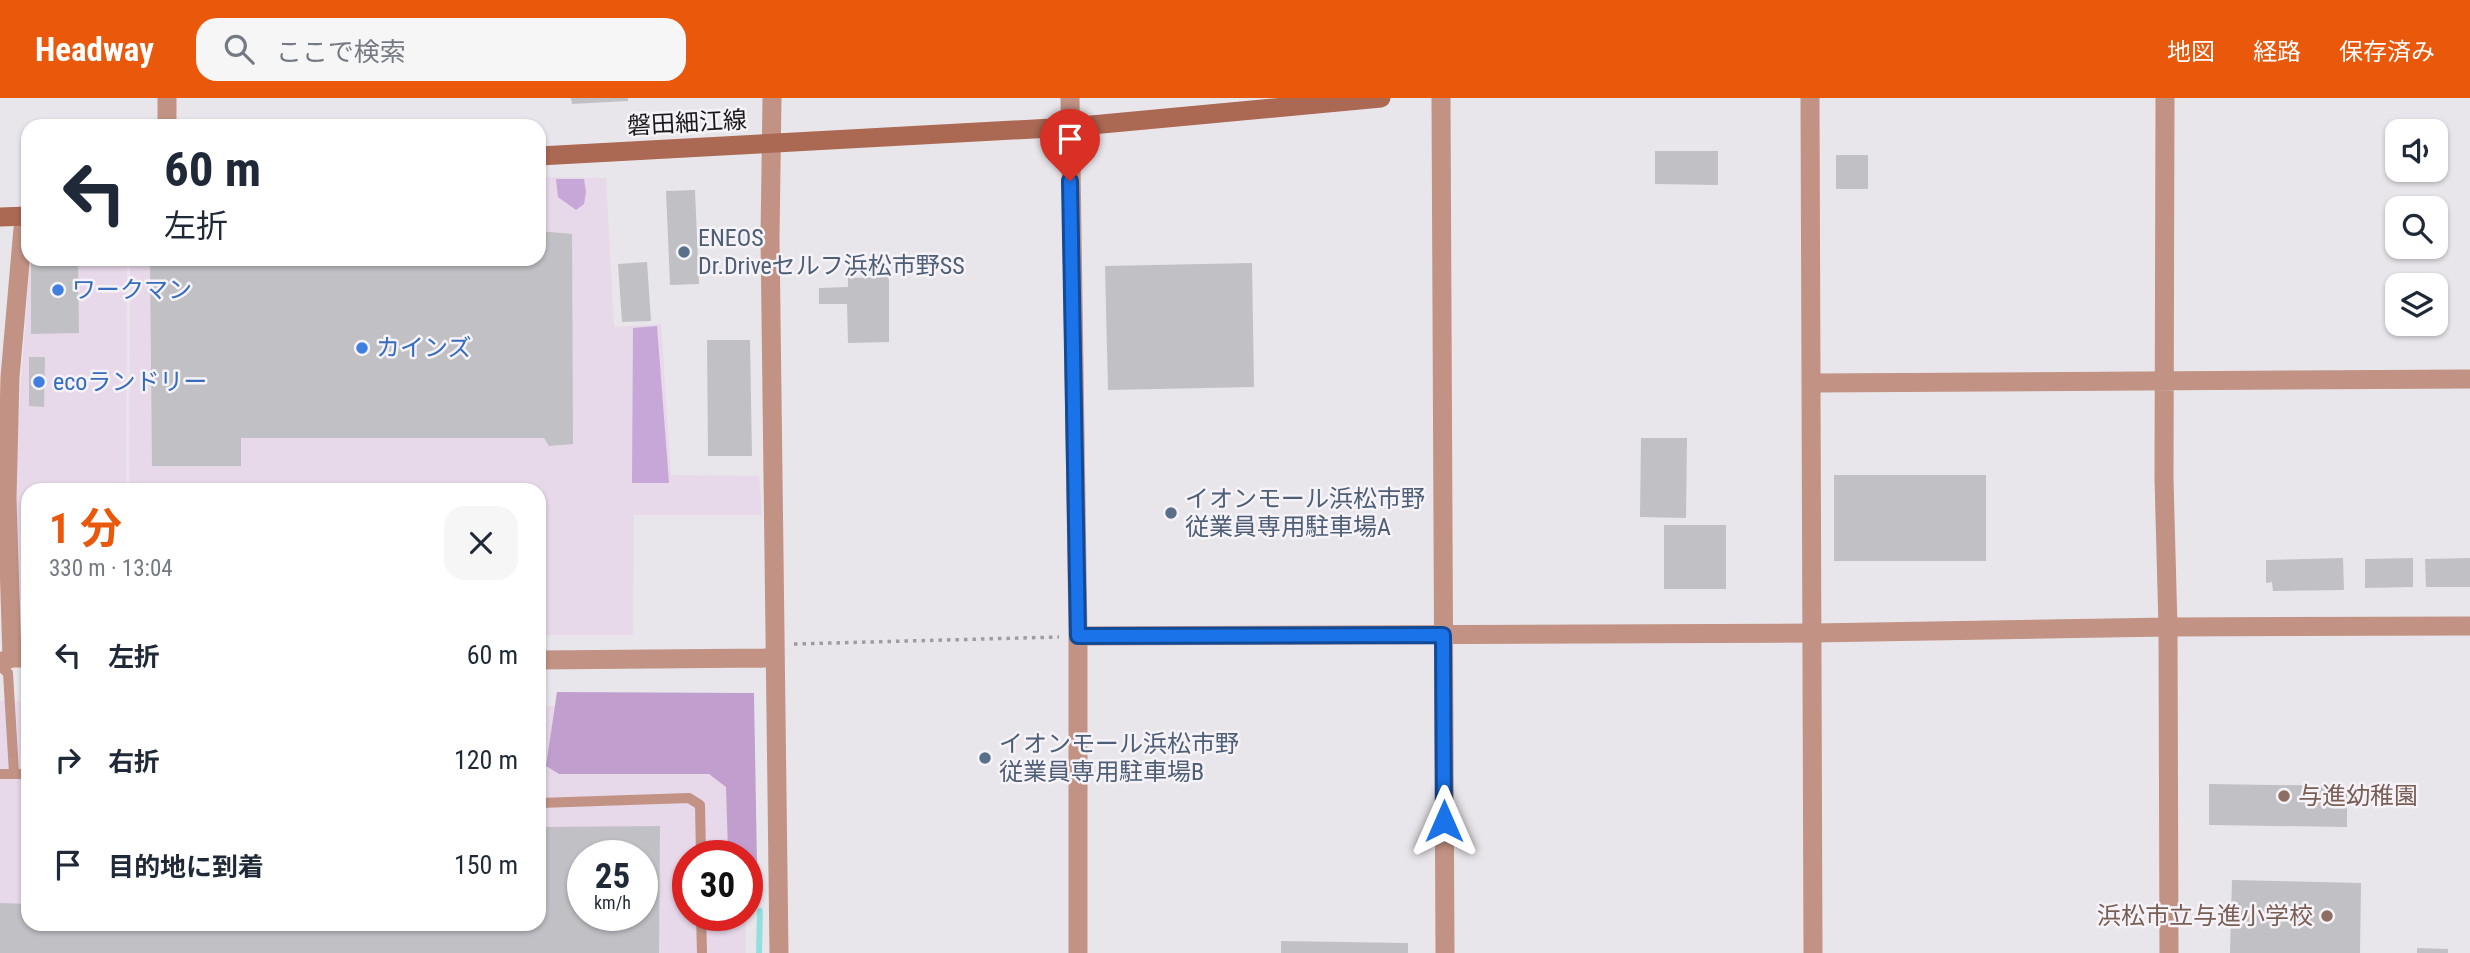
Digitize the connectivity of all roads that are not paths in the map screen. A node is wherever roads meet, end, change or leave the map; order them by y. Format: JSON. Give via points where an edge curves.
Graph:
{"nodes":[{"id":1,"x":167,"y":98,"type":"edge"},
{"id":2,"x":772,"y":98,"type":"edge"},
{"id":3,"x":1070,"y":98,"type":"edge"},
{"id":4,"x":1381,"y":98,"type":"edge"},
{"id":5,"x":1441,"y":98,"type":"edge"},
{"id":6,"x":1810,"y":98,"type":"edge"},
{"id":7,"x":2165,"y":98,"type":"edge"},
{"id":8,"x":167,"y":119,"type":"edge"},
{"id":9,"x":1070,"y":127,"type":"junction"},
{"id":10,"x":771,"y":143,"type":"junction"},
{"id":11,"x":546,"y":156,"type":"edge"},
{"id":12,"x":0,"y":217,"type":"edge"},
{"id":13,"x":21,"y":217,"type":"edge"},
{"id":14,"x":21,"y":266,"type":"edge"},
{"id":15,"x":2470,"y":379,"type":"edge"},
{"id":16,"x":2165,"y":382,"type":"junction"},
{"id":17,"x":1812,"y":383,"type":"junction"},
{"id":18,"x":2470,"y":626,"type":"edge"},
{"id":19,"x":2168,"y":627,"type":"junction"},
{"id":20,"x":1814,"y":633,"type":"junction"},
{"id":21,"x":1443,"y":635,"type":"junction"},
{"id":22,"x":1078,"y":636,"type":"junction"},
{"id":23,"x":775,"y":651,"type":"junction"},
{"id":24,"x":546,"y":660,"type":"edge"},
{"id":25,"x":10,"y":661,"type":"edge"},
{"id":26,"x":14,"y":773,"type":"junction"},
{"id":27,"x":0,"y":774,"type":"edge"},
{"id":28,"x":21,"y":774,"type":"edge"},
{"id":29,"x":546,"y":803,"type":"edge"},
{"id":30,"x":701,"y":840,"type":"edge"},
{"id":31,"x":701,"y":931,"type":"edge"},
{"id":32,"x":702,"y":953,"type":"edge"},
{"id":33,"x":779,"y":953,"type":"edge"},
{"id":34,"x":1078,"y":953,"type":"edge"},
{"id":35,"x":1445,"y":953,"type":"edge"},
{"id":36,"x":1813,"y":953,"type":"edge"},
{"id":37,"x":2169,"y":953,"type":"edge"}],
"edges":[{"from":1,"to":8,"type":"street"},
{"from":2,"to":10,"type":"street"},
{"from":3,"to":9,"type":"street"},
{"from":4,"to":9,"type":"main road","name":"磐田細江線"},
{"from":5,"to":21,"type":"street"},
{"from":6,"to":17,"type":"street"},
{"from":7,"to":16,"type":"street"},
{"from":9,"to":10,"type":"main road","name":"磐田細江線"},
{"from":9,"to":22,"type":"street"},
{"from":10,"to":11,"type":"main road","name":"磐田細江線"},
{"from":10,"to":23,"type":"street"},
{"from":12,"to":13,"type":"main road"},
{"from":14,"to":25,"type":"street","via":[[10,377]]},
{"from":15,"to":16,"type":"street"},
{"from":16,"to":17,"type":"street"},
{"from":16,"to":19,"type":"street"},
{"from":17,"to":20,"type":"street"},
{"from":18,"to":19,"type":"street"},
{"from":19,"to":20,"type":"street"},
{"from":19,"to":37,"type":"street"},
{"from":20,"to":21,"type":"street"},
{"from":20,"to":36,"type":"street"},
{"from":21,"to":22,"type":"street"},
{"from":21,"to":35,"type":"street"},
{"from":22,"to":34,"type":"street"},
{"from":23,"to":24,"type":"street"},
{"from":23,"to":33,"type":"street"},
{"from":25,"to":26,"type":"lane"},
{"from":26,"to":27,"type":"lane"},
{"from":26,"to":28,"type":"lane"},
{"from":29,"to":30,"type":"lane","via":[[689,798],[700,805]]},
{"from":31,"to":32,"type":"lane"}]}
